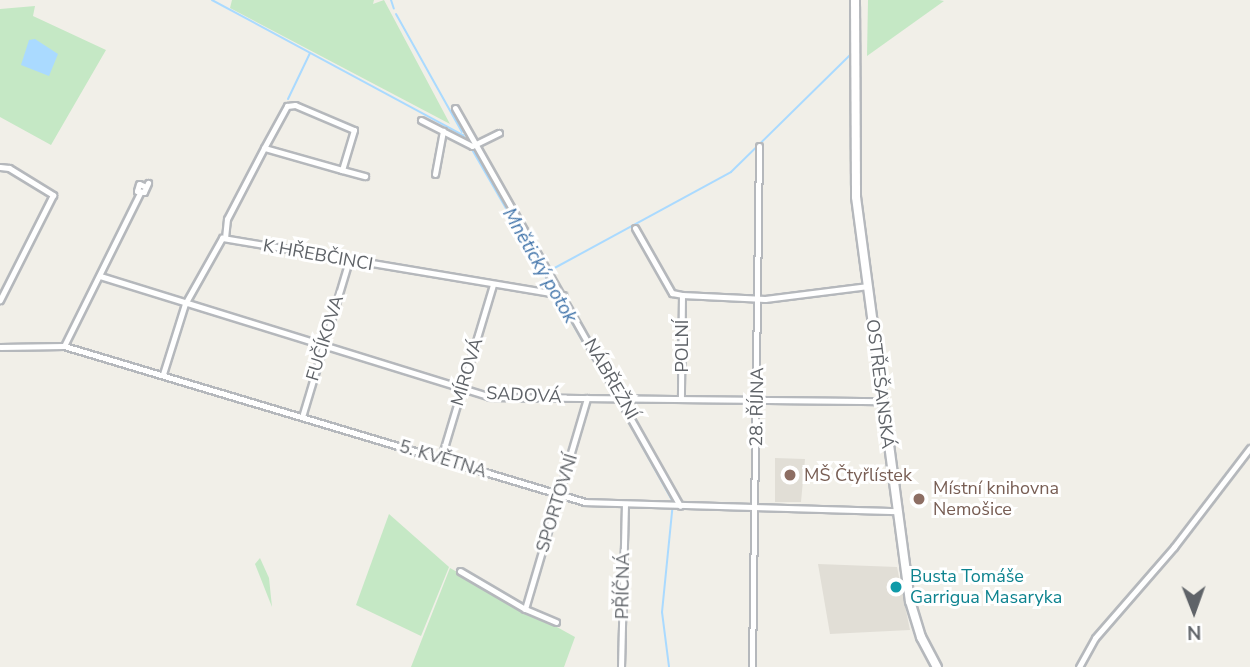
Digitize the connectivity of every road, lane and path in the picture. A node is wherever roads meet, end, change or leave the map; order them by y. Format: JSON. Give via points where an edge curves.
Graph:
{"nodes":[{"id":1,"x":855,"y":0,"type":"edge"},
{"id":2,"x":455,"y":108,"type":"dead end"},
{"id":3,"x":421,"y":120,"type":"dead end"},
{"id":4,"x":443,"y":131,"type":"junction"},
{"id":5,"x":499,"y":133,"type":"dead end"},
{"id":6,"x":476,"y":145,"type":"junction"},
{"id":7,"x":759,"y":146,"type":"dead end"},
{"id":8,"x":264,"y":148,"type":"junction"},
{"id":9,"x":0,"y":167,"type":"edge"},
{"id":10,"x":342,"y":170,"type":"junction"},
{"id":11,"x":435,"y":174,"type":"dead end"},
{"id":12,"x":365,"y":176,"type":"dead end"},
{"id":13,"x":146,"y":185,"type":"dead end"},
{"id":14,"x":635,"y":228,"type":"dead end"},
{"id":15,"x":225,"y":239,"type":"junction"},
{"id":16,"x":349,"y":260,"type":"junction"},
{"id":17,"x":100,"y":276,"type":"junction"},
{"id":18,"x":493,"y":285,"type":"junction"},
{"id":19,"x":868,"y":286,"type":"junction"},
{"id":20,"x":559,"y":295,"type":"junction"},
{"id":21,"x":682,"y":295,"type":"junction"},
{"id":22,"x":758,"y":298,"type":"junction"},
{"id":23,"x":0,"y":300,"type":"edge"},
{"id":24,"x":185,"y":304,"type":"junction"},
{"id":25,"x":64,"y":346,"type":"junction"},
{"id":26,"x":323,"y":346,"type":"junction"},
{"id":27,"x":0,"y":347,"type":"edge"},
{"id":28,"x":163,"y":374,"type":"junction"},
{"id":29,"x":462,"y":389,"type":"junction"},
{"id":30,"x":587,"y":398,"type":"junction"},
{"id":31,"x":617,"y":398,"type":"junction"},
{"id":32,"x":681,"y":399,"type":"junction"},
{"id":33,"x":757,"y":399,"type":"junction"},
{"id":34,"x":883,"y":401,"type":"junction"},
{"id":35,"x":302,"y":416,"type":"junction"},
{"id":36,"x":1250,"y":448,"type":"edge"},
{"id":37,"x":441,"y":458,"type":"junction"},
{"id":38,"x":559,"y":494,"type":"junction"},
{"id":39,"x":625,"y":505,"type":"junction"},
{"id":40,"x":679,"y":506,"type":"junction"},
{"id":41,"x":755,"y":508,"type":"junction"},
{"id":42,"x":896,"y":511,"type":"junction"},
{"id":43,"x":460,"y":571,"type":"dead end"},
{"id":44,"x":525,"y":609,"type":"junction"},
{"id":45,"x":556,"y":622,"type":"dead end"},
{"id":46,"x":621,"y":667,"type":"edge"},
{"id":47,"x":752,"y":667,"type":"edge"},
{"id":48,"x":937,"y":667,"type":"edge"},
{"id":49,"x":1079,"y":667,"type":"edge"}],
"edges":[{"from":1,"to":19,"type":"street","name":"OSTŘEŠANSKÁ","via":[[855,185]]},
{"from":2,"to":6,"type":"street","name":"NÁBŘEŽNÍ"},
{"from":3,"to":4,"type":"street"},
{"from":4,"to":6,"type":"street"},
{"from":4,"to":11,"type":"street"},
{"from":5,"to":6,"type":"street"},
{"from":6,"to":20,"type":"street","name":"NÁBŘEŽNÍ"},
{"from":7,"to":22,"type":"street","name":"28. ŘÍJNA"},
{"from":8,"to":10,"type":"street"},
{"from":8,"to":10,"type":"street","via":[[285,108],[295,105],[353,129]]},
{"from":8,"to":15,"type":"street","via":[[227,219]]},
{"from":9,"to":23,"type":"street","via":[[49,190],[52,198]]},
{"from":10,"to":12,"type":"street"},
{"from":13,"to":17,"type":"street","via":[[136,187],[140,193]]},
{"from":14,"to":21,"type":"street","name":"POLNÍ","via":[[672,293]]},
{"from":15,"to":16,"type":"street","name":"K HŘEBČINCI"},
{"from":15,"to":24,"type":"street","via":[[217,241]]},
{"from":16,"to":18,"type":"street","name":"K HŘEBČINCI"},
{"from":16,"to":26,"type":"street","name":"FUČÍKOVA"},
{"from":17,"to":24,"type":"street","name":"SADOVÁ"},
{"from":17,"to":25,"type":"street"},
{"from":18,"to":20,"type":"street","name":"K HŘEBČINCI"},
{"from":18,"to":29,"type":"street","name":"MÍROVÁ"},
{"from":19,"to":22,"type":"street"},
{"from":19,"to":34,"type":"street","name":"OSTŘEŠANSKÁ"},
{"from":20,"to":31,"type":"street","name":"NÁBŘEŽNÍ"},
{"from":21,"to":22,"type":"street"},
{"from":21,"to":32,"type":"street","name":"POLNÍ"},
{"from":22,"to":33,"type":"street","name":"28. ŘÍJNA"},
{"from":24,"to":26,"type":"street","name":"SADOVÁ"},
{"from":24,"to":28,"type":"street"},
{"from":25,"to":27,"type":"street","name":"5. KVĚTNA"},
{"from":25,"to":28,"type":"street","name":"5. KVĚTNA"},
{"from":26,"to":29,"type":"street","name":"SADOVÁ"},
{"from":26,"to":35,"type":"street","name":"FUČÍKOVA"},
{"from":28,"to":35,"type":"street","name":"5. KVĚTNA"},
{"from":29,"to":30,"type":"street","name":"SADOVÁ","via":[[490,397]]},
{"from":29,"to":37,"type":"street","name":"MÍROVÁ"},
{"from":30,"to":31,"type":"street","name":"SADOVÁ"},
{"from":30,"to":38,"type":"street","name":"SPORTOVNÍ"},
{"from":31,"to":32,"type":"street","name":"SADOVÁ"},
{"from":31,"to":40,"type":"street","name":"NÁBŘEŽNÍ"},
{"from":32,"to":33,"type":"street","name":"SADOVÁ"},
{"from":33,"to":34,"type":"street","name":"SADOVÁ"},
{"from":33,"to":41,"type":"street","name":"28. ŘÍJNA"},
{"from":34,"to":42,"type":"street","name":"OSTŘEŠANSKÁ"},
{"from":35,"to":37,"type":"street","name":"5. KVĚTNA"},
{"from":36,"to":49,"type":"street","via":[[1174,547],[1095,638]]},
{"from":37,"to":38,"type":"street","name":"5. KVĚTNA"},
{"from":38,"to":39,"type":"street","name":"5. KVĚTNA"},
{"from":38,"to":44,"type":"street","name":"SPORTOVNÍ"},
{"from":39,"to":40,"type":"street","name":"5. KVĚTNA"},
{"from":39,"to":46,"type":"street","name":"PŘÍČNÁ"},
{"from":40,"to":41,"type":"street","name":"5. KVĚTNA"},
{"from":41,"to":42,"type":"street","name":"5. KVĚTNA"},
{"from":41,"to":47,"type":"street","name":"28. ŘÍJNA"},
{"from":42,"to":48,"type":"street","name":"OSTŘEŠANSKÁ","via":[[914,618]]},
{"from":43,"to":44,"type":"street"},
{"from":44,"to":45,"type":"street"}]}
